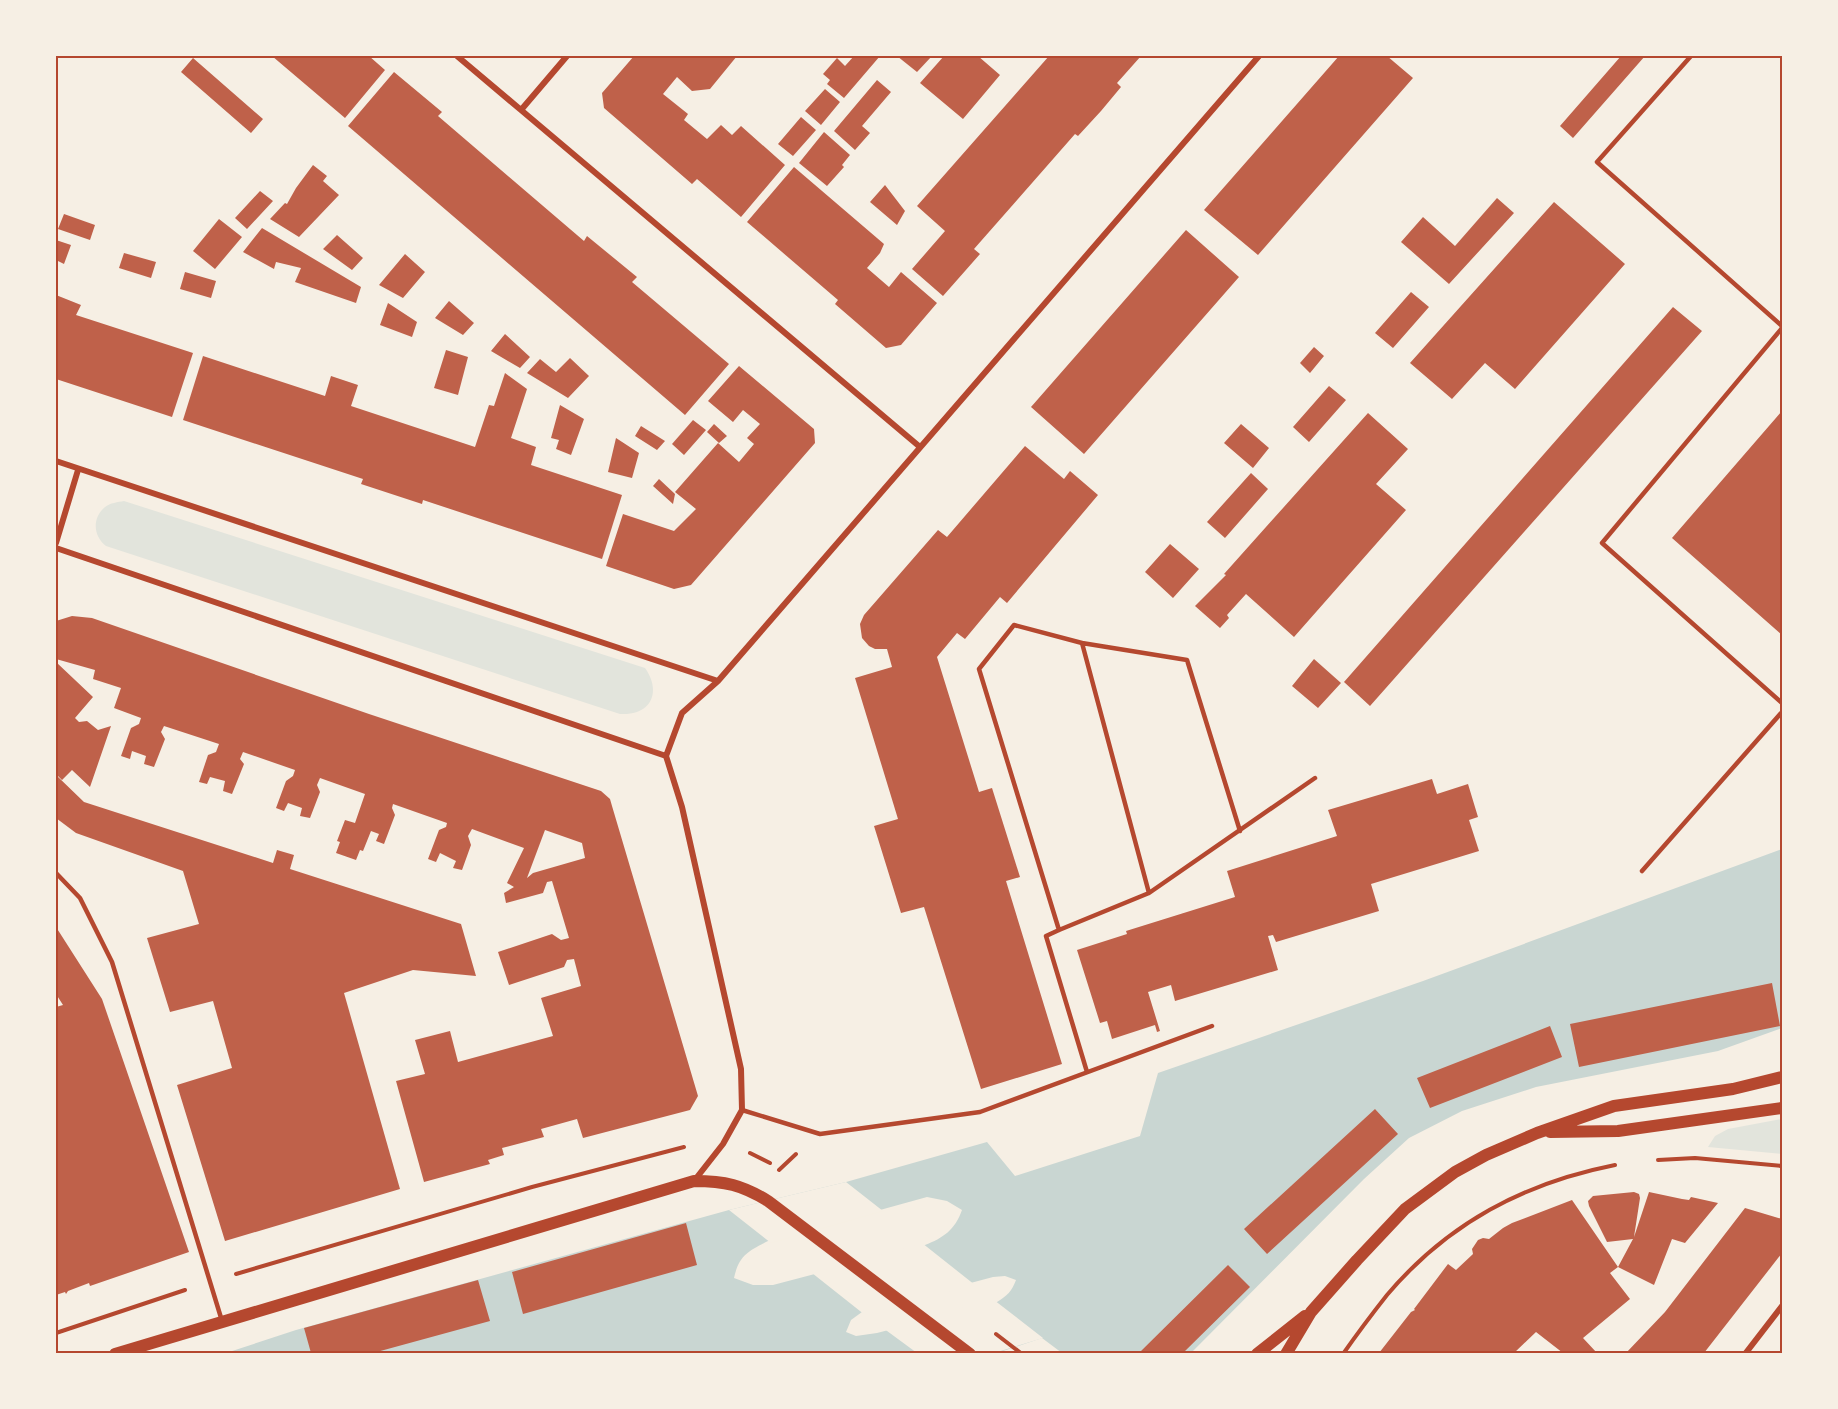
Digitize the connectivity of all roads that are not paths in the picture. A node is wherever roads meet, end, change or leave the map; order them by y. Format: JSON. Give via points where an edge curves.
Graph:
{"nodes":[{"id":1,"x":457,"y":56,"type":"edge"},
{"id":2,"x":567,"y":56,"type":"edge"},
{"id":3,"x":1259,"y":56,"type":"edge"},
{"id":4,"x":1692,"y":56,"type":"edge"},
{"id":5,"x":521,"y":110,"type":"junction"},
{"id":6,"x":1782,"y":327,"type":"edge"},
{"id":7,"x":920,"y":447,"type":"junction"},
{"id":8,"x":56,"y":462,"type":"edge"},
{"id":9,"x":78,"y":470,"type":"junction"},
{"id":10,"x":56,"y":543,"type":"edge"},
{"id":11,"x":56,"y":548,"type":"edge"},
{"id":12,"x":1082,"y":643,"type":"junction"},
{"id":13,"x":718,"y":681,"type":"junction"},
{"id":14,"x":1782,"y":703,"type":"edge"},
{"id":15,"x":1782,"y":712,"type":"edge"},
{"id":16,"x":666,"y":756,"type":"junction"},
{"id":17,"x":1315,"y":778,"type":"dead end"},
{"id":18,"x":1240,"y":831,"type":"junction"},
{"id":19,"x":1642,"y":871,"type":"dead end"},
{"id":20,"x":56,"y":873,"type":"edge"},
{"id":21,"x":1149,"y":893,"type":"junction"},
{"id":22,"x":1059,"y":930,"type":"junction"},
{"id":23,"x":1212,"y":1026,"type":"dead end"},
{"id":24,"x":1087,"y":1072,"type":"junction"},
{"id":25,"x":1782,"y":1077,"type":"edge"},
{"id":26,"x":1782,"y":1108,"type":"edge"},
{"id":27,"x":742,"y":1110,"type":"junction"},
{"id":28,"x":1537,"y":1132,"type":"junction"},
{"id":29,"x":694,"y":1180,"type":"junction"},
{"id":30,"x":1782,"y":1306,"type":"edge"},
{"id":31,"x":1311,"y":1312,"type":"junction"},
{"id":32,"x":222,"y":1321,"type":"junction"},
{"id":33,"x":115,"y":1353,"type":"edge"},
{"id":34,"x":970,"y":1353,"type":"edge"},
{"id":35,"x":1257,"y":1353,"type":"edge"},
{"id":36,"x":1286,"y":1353,"type":"edge"},
{"id":37,"x":1746,"y":1353,"type":"edge"}],
"edges":[{"from":1,"to":5,"type":"street"},
{"from":2,"to":5,"type":"street"},
{"from":3,"to":7,"type":"street"},
{"from":4,"to":6,"type":"lane","via":[[1597,162]]},
{"from":5,"to":7,"type":"street"},
{"from":6,"to":14,"type":"lane","via":[[1602,543]]},
{"from":7,"to":13,"type":"street"},
{"from":8,"to":9,"type":"street"},
{"from":9,"to":10,"type":"street"},
{"from":9,"to":13,"type":"street"},
{"from":11,"to":16,"type":"street"},
{"from":12,"to":18,"type":"lane","via":[[1187,660]]},
{"from":12,"to":21,"type":"lane"},
{"from":12,"to":22,"type":"lane","via":[[1014,625],[979,669]]},
{"from":13,"to":16,"type":"street","via":[[682,713]]},
{"from":15,"to":19,"type":"lane"},
{"from":16,"to":27,"type":"street","via":[[682,807],[741,1069]]},
{"from":17,"to":18,"type":"lane"},
{"from":18,"to":21,"type":"lane"},
{"from":20,"to":32,"type":"lane","via":[[80,898],[112,962]]},
{"from":21,"to":22,"type":"lane"},
{"from":22,"to":24,"type":"lane","via":[[1046,936]]},
{"from":23,"to":24,"type":"lane"},
{"from":24,"to":27,"type":"lane","via":[[980,1112],[820,1134]]},
{"from":25,"to":28,"type":"main road","via":[[1733,1089],[1614,1106]]},
{"from":26,"to":28,"type":"main road","via":[[1618,1131]]},
{"from":27,"to":29,"type":"street","via":[[723,1144]]},
{"from":28,"to":31,"type":"main road","via":[[1455,1172],[1421,1196]]},
{"from":29,"to":32,"type":"main road"},
{"from":29,"to":34,"type":"main road","via":[[749,1189]]},
{"from":30,"to":37,"type":"street"},
{"from":31,"to":35,"type":"main road"},
{"from":31,"to":36,"type":"main road"},
{"from":32,"to":33,"type":"main road"}]}
